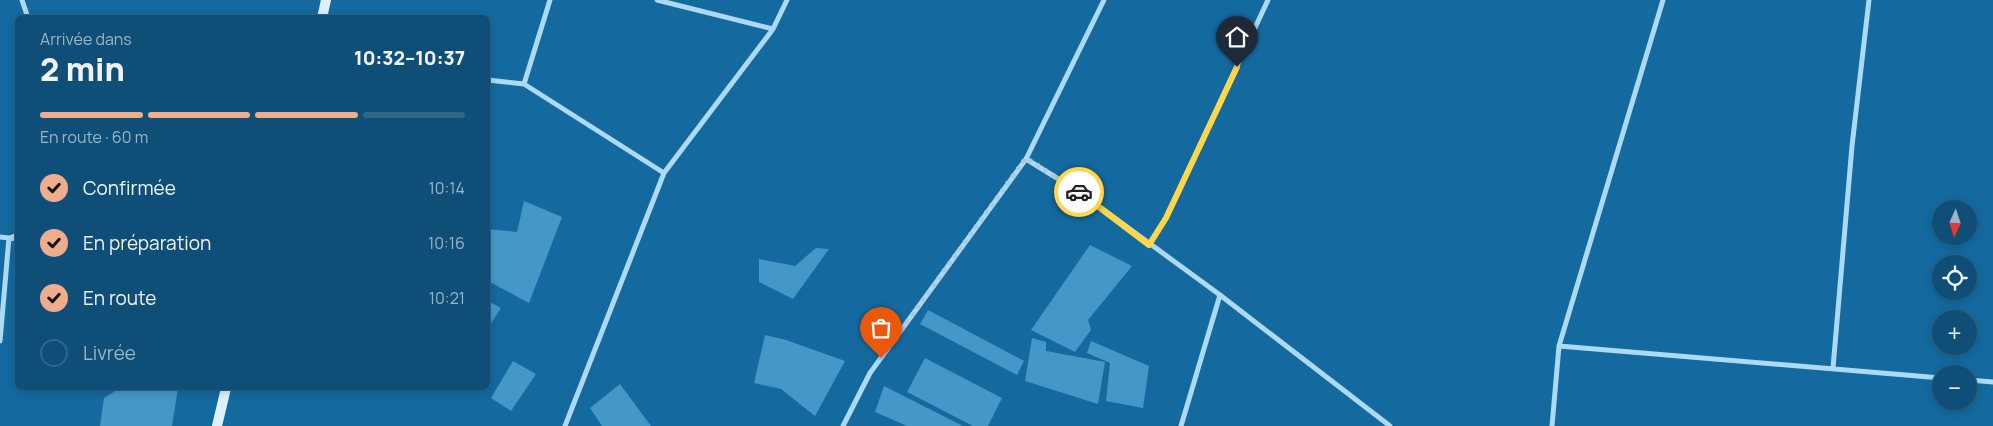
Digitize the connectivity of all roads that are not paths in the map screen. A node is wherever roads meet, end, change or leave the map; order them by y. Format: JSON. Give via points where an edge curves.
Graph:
{"nodes":[{"id":1,"x":22,"y":0,"type":"edge"},
{"id":2,"x":326,"y":0,"type":"edge"},
{"id":3,"x":550,"y":0,"type":"edge"},
{"id":4,"x":657,"y":0,"type":"edge"},
{"id":5,"x":787,"y":0,"type":"edge"},
{"id":6,"x":1104,"y":0,"type":"edge"},
{"id":7,"x":1268,"y":0,"type":"edge"},
{"id":8,"x":1664,"y":0,"type":"edge"},
{"id":9,"x":1869,"y":0,"type":"edge"},
{"id":10,"x":27,"y":15,"type":"edge"},
{"id":11,"x":323,"y":15,"type":"edge"},
{"id":12,"x":773,"y":29,"type":"junction"},
{"id":13,"x":490,"y":80,"type":"edge"},
{"id":14,"x":524,"y":84,"type":"junction"},
{"id":15,"x":1026,"y":158,"type":"junction"},
{"id":16,"x":664,"y":173,"type":"junction"},
{"id":17,"x":15,"y":236,"type":"edge"},
{"id":18,"x":0,"y":237,"type":"edge"},
{"id":19,"x":9,"y":238,"type":"junction"},
{"id":20,"x":15,"y":239,"type":"edge"},
{"id":21,"x":1149,"y":245,"type":"junction"},
{"id":22,"x":1220,"y":295,"type":"junction"},
{"id":23,"x":0,"y":341,"type":"edge"},
{"id":24,"x":1559,"y":346,"type":"junction"},
{"id":25,"x":1833,"y":368,"type":"junction"},
{"id":26,"x":1932,"y":377,"type":"edge"},
{"id":27,"x":1977,"y":381,"type":"edge"},
{"id":28,"x":1993,"y":382,"type":"edge"},
{"id":29,"x":226,"y":390,"type":"edge"},
{"id":30,"x":217,"y":426,"type":"edge"},
{"id":31,"x":565,"y":426,"type":"edge"},
{"id":32,"x":843,"y":426,"type":"edge"},
{"id":33,"x":1181,"y":426,"type":"edge"},
{"id":34,"x":1389,"y":426,"type":"edge"},
{"id":35,"x":1552,"y":426,"type":"edge"}],
"edges":[{"from":1,"to":10,"type":"street"},
{"from":2,"to":11,"type":"main road"},
{"from":3,"to":14,"type":"street"},
{"from":4,"to":12,"type":"street"},
{"from":5,"to":12,"type":"street"},
{"from":6,"to":15,"type":"street"},
{"from":7,"to":21,"type":"street","via":[[1166,218]]},
{"from":8,"to":24,"type":"street"},
{"from":9,"to":25,"type":"street","via":[[1852,146]]},
{"from":12,"to":16,"type":"street"},
{"from":13,"to":14,"type":"street"},
{"from":14,"to":16,"type":"street"},
{"from":15,"to":21,"type":"street","via":[[1078,191]]},
{"from":15,"to":32,"type":"street","via":[[870,373]]},
{"from":16,"to":31,"type":"street"},
{"from":17,"to":19,"type":"street"},
{"from":18,"to":19,"type":"street"},
{"from":19,"to":20,"type":"street"},
{"from":19,"to":23,"type":"street"},
{"from":21,"to":22,"type":"street"},
{"from":22,"to":33,"type":"street"},
{"from":22,"to":34,"type":"street"},
{"from":24,"to":25,"type":"street"},
{"from":24,"to":35,"type":"street"},
{"from":25,"to":26,"type":"street"},
{"from":27,"to":28,"type":"street"},
{"from":29,"to":30,"type":"main road"}]}
